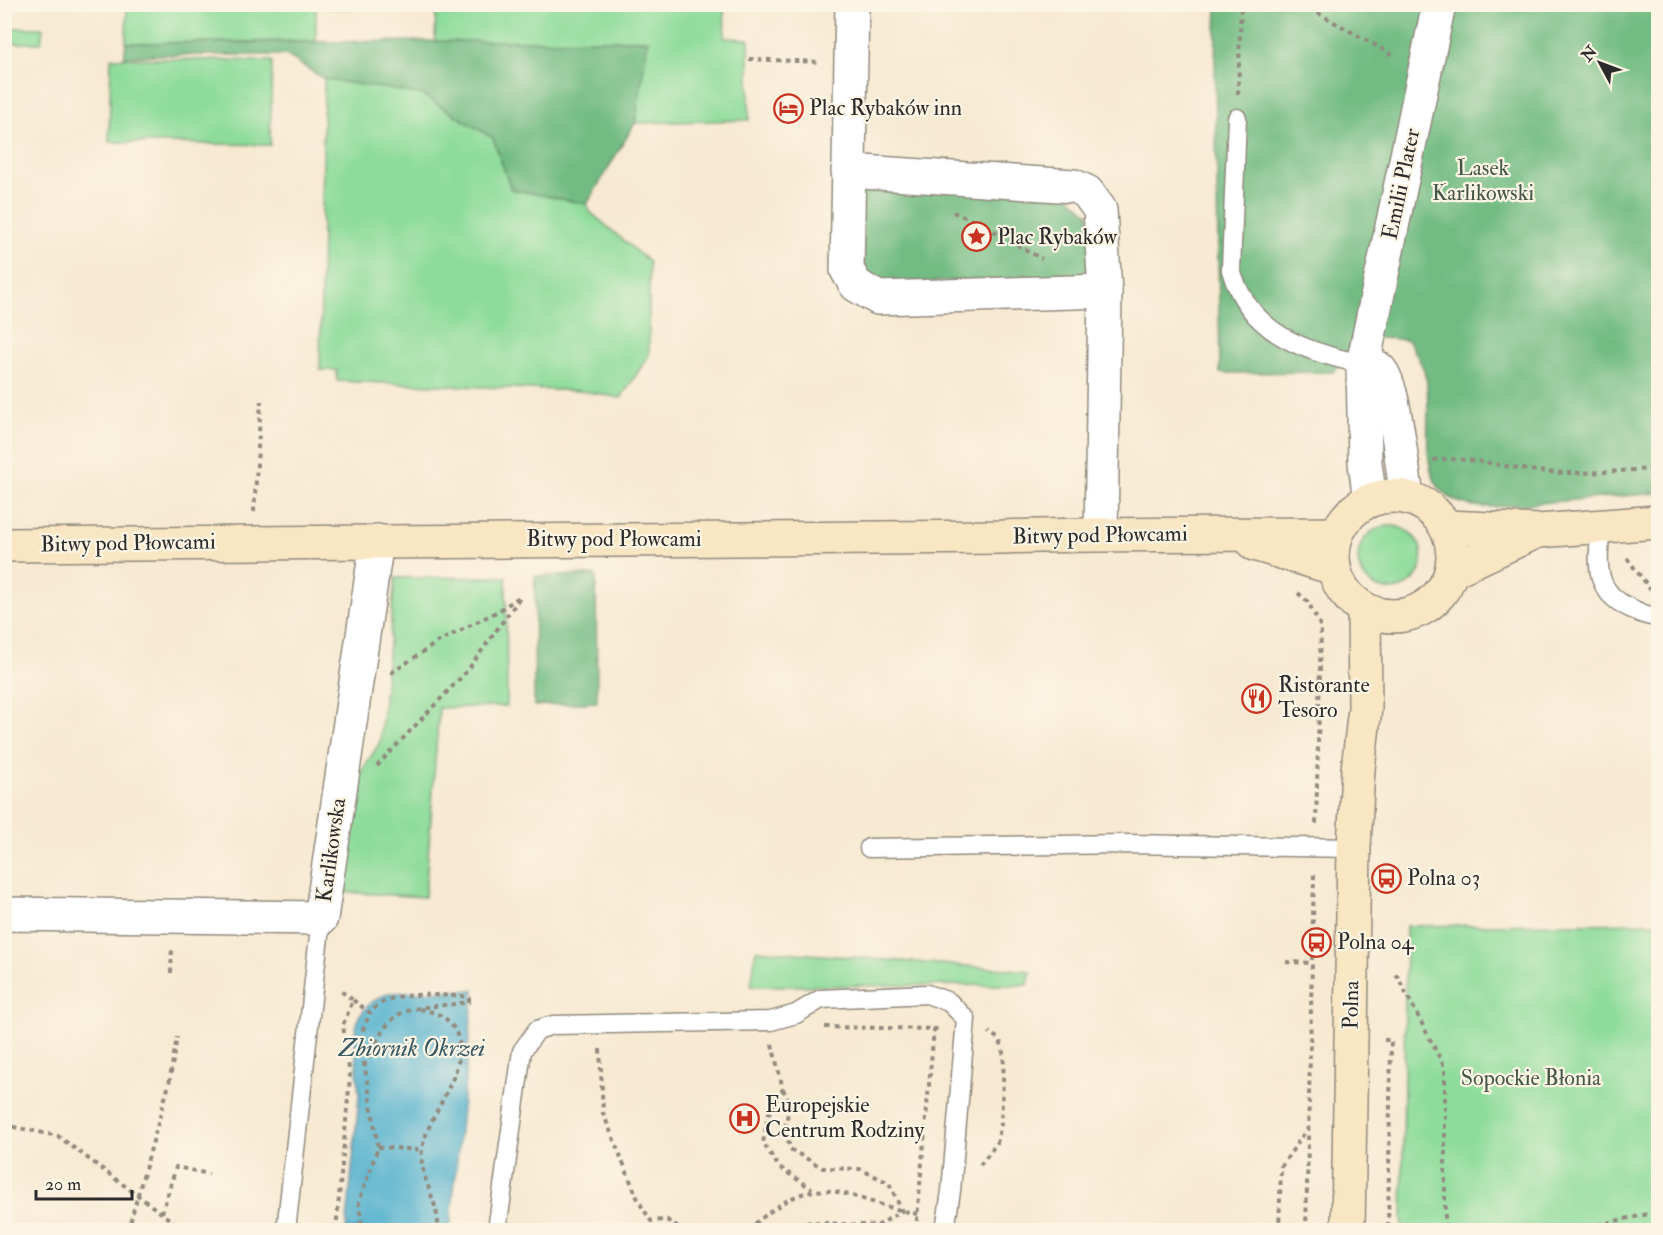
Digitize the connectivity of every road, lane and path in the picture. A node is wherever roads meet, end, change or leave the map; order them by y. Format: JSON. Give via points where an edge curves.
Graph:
{"nodes":[{"id":1,"x":852,"y":4,"type":"edge"},
{"id":2,"x":1241,"y":4,"type":"edge"},
{"id":3,"x":1302,"y":4,"type":"edge"},
{"id":4,"x":1439,"y":4,"type":"edge"},
{"id":5,"x":749,"y":59,"type":"dead end"},
{"id":6,"x":851,"y":63,"type":"junction"},
{"id":7,"x":1425,"y":72,"type":"junction"},
{"id":8,"x":1237,"y":118,"type":"joint"},
{"id":9,"x":848,"y":171,"type":"junction"},
{"id":10,"x":948,"y":210,"type":"dead end"},
{"id":11,"x":1093,"y":292,"type":"junction"},
{"id":12,"x":1363,"y":364,"type":"junction"},
{"id":13,"x":261,"y":401,"type":"dead end"},
{"id":14,"x":1431,"y":461,"type":"dead end"},
{"id":15,"x":1659,"y":469,"type":"edge"},
{"id":16,"x":1407,"y":496,"type":"junction"},
{"id":17,"x":1370,"y":500,"type":"junction"},
{"id":18,"x":254,"y":519,"type":"dead end"},
{"id":19,"x":1659,"y":522,"type":"edge"},
{"id":20,"x":1600,"y":526,"type":"junction"},
{"id":21,"x":1447,"y":527,"type":"junction"},
{"id":22,"x":1538,"y":531,"type":"junction"},
{"id":23,"x":1101,"y":534,"type":"junction"},
{"id":24,"x":1336,"y":534,"type":"junction"},
{"id":25,"x":1223,"y":536,"type":"junction"},
{"id":26,"x":377,"y":541,"type":"junction"},
{"id":27,"x":4,"y":545,"type":"edge"},
{"id":28,"x":1627,"y":558,"type":"dead end"},
{"id":29,"x":1334,"y":568,"type":"junction"},
{"id":30,"x":1452,"y":571,"type":"junction"},
{"id":31,"x":1654,"y":595,"type":"dead end"},
{"id":32,"x":1364,"y":610,"type":"junction"},
{"id":33,"x":1398,"y":616,"type":"junction"},
{"id":34,"x":1659,"y":616,"type":"edge"},
{"id":35,"x":354,"y":692,"type":"junction"},
{"id":36,"x":1365,"y":708,"type":"junction"},
{"id":37,"x":372,"y":776,"type":"dead end"},
{"id":38,"x":869,"y":848,"type":"dead end"},
{"id":39,"x":1354,"y":848,"type":"junction"},
{"id":40,"x":4,"y":914,"type":"edge"},
{"id":41,"x":321,"y":918,"type":"junction"},
{"id":42,"x":172,"y":953,"type":"dead end"},
{"id":43,"x":1286,"y":962,"type":"dead end"},
{"id":44,"x":1312,"y":963,"type":"dead end"},
{"id":45,"x":313,"y":971,"type":"junction"},
{"id":46,"x":171,"y":973,"type":"dead end"},
{"id":47,"x":1396,"y":974,"type":"dead end"},
{"id":48,"x":353,"y":1000,"type":"junction"},
{"id":49,"x":420,"y":1009,"type":"junction"},
{"id":50,"x":370,"y":1013,"type":"junction"},
{"id":51,"x":788,"y":1017,"type":"junction"},
{"id":52,"x":763,"y":1021,"type":"junction"},
{"id":53,"x":600,"y":1024,"type":"junction"},
{"id":54,"x":982,"y":1031,"type":"dead end"},
{"id":55,"x":177,"y":1037,"type":"dead end"},
{"id":56,"x":1391,"y":1040,"type":"dead end"},
{"id":57,"x":364,"y":1066,"type":"junction"},
{"id":58,"x":783,"y":1089,"type":"junction"},
{"id":59,"x":4,"y":1125,"type":"edge"},
{"id":60,"x":378,"y":1147,"type":"junction"},
{"id":61,"x":422,"y":1149,"type":"junction"},
{"id":62,"x":977,"y":1170,"type":"dead end"},
{"id":63,"x":209,"y":1174,"type":"dead end"},
{"id":64,"x":812,"y":1189,"type":"junction"},
{"id":65,"x":138,"y":1195,"type":"junction"},
{"id":66,"x":902,"y":1211,"type":"junction"},
{"id":67,"x":1659,"y":1212,"type":"edge"},
{"id":68,"x":162,"y":1213,"type":"junction"},
{"id":69,"x":918,"y":1214,"type":"junction"},
{"id":70,"x":128,"y":1230,"type":"edge"},
{"id":71,"x":184,"y":1230,"type":"edge"},
{"id":72,"x":286,"y":1230,"type":"edge"},
{"id":73,"x":336,"y":1230,"type":"edge"},
{"id":74,"x":362,"y":1230,"type":"edge"},
{"id":75,"x":438,"y":1230,"type":"edge"},
{"id":76,"x":497,"y":1230,"type":"edge"},
{"id":77,"x":681,"y":1230,"type":"edge"},
{"id":78,"x":748,"y":1230,"type":"edge"},
{"id":79,"x":791,"y":1230,"type":"edge"},
{"id":80,"x":916,"y":1230,"type":"edge"},
{"id":81,"x":945,"y":1230,"type":"edge"},
{"id":82,"x":1279,"y":1230,"type":"edge"},
{"id":83,"x":1306,"y":1230,"type":"edge"},
{"id":84,"x":1348,"y":1230,"type":"edge"},
{"id":85,"x":1388,"y":1230,"type":"edge"},
{"id":86,"x":1445,"y":1230,"type":"edge"},
{"id":87,"x":1572,"y":1230,"type":"edge"}],
"edges":[{"from":1,"to":6,"type":"street"},
{"from":2,"to":8,"type":"path"},
{"from":3,"to":7,"type":"path"},
{"from":4,"to":7,"type":"street","name":"Emilii Plater"},
{"from":5,"to":6,"type":"path"},
{"from":6,"to":9,"type":"street"},
{"from":7,"to":12,"type":"street","name":"Emilii Plater"},
{"from":8,"to":12,"type":"lane","via":[[1231,270],[1236,290],[1261,324],[1279,335],[1331,357]]},
{"from":9,"to":11,"type":"street","via":[[1082,189],[1100,210]]},
{"from":9,"to":11,"type":"street","via":[[847,270],[856,285],[871,296]]},
{"from":10,"to":11,"type":"path","via":[[1043,259]]},
{"from":11,"to":23,"type":"street"},
{"from":12,"to":16,"type":"street","via":[[1382,370],[1390,388]]},
{"from":12,"to":17,"type":"street","name":"Emilii Plater","via":[[1365,463]]},
{"from":13,"to":18,"type":"path"},
{"from":14,"to":15,"type":"path","via":[[1486,460],[1538,471]]},
{"from":16,"to":17,"type":"street","via":[[1388,495]]},
{"from":16,"to":21,"type":"street","via":[[1437,513]]},
{"from":17,"to":24,"type":"street","via":[[1349,513]]},
{"from":19,"to":20,"type":"street"},
{"from":20,"to":22,"type":"street"},
{"from":20,"to":34,"type":"lane","via":[[1600,581],[1616,601],[1647,616]]},
{"from":21,"to":22,"type":"street"},
{"from":21,"to":30,"type":"street","via":[[1454,549]]},
{"from":22,"to":30,"type":"street"},
{"from":23,"to":25,"type":"street","name":"Bitwy pod Płowcami"},
{"from":23,"to":26,"type":"street","name":"Bitwy pod Płowcami"},
{"from":24,"to":25,"type":"street","name":"Bitwy pod Płowcami"},
{"from":24,"to":29,"type":"street"},
{"from":25,"to":29,"type":"street","name":"Bitwy pod Płowcami"},
{"from":26,"to":27,"type":"street","name":"Bitwy pod Płowcami"},
{"from":26,"to":35,"type":"street","name":"Karlikowska"},
{"from":28,"to":31,"type":"path"},
{"from":29,"to":32,"type":"street","via":[[1344,592]]},
{"from":30,"to":33,"type":"street","via":[[1445,588],[1432,603]]},
{"from":32,"to":33,"type":"street"},
{"from":32,"to":36,"type":"street","name":"Polna"},
{"from":33,"to":36,"type":"street","name":"Polna"},
{"from":35,"to":37,"type":"path","via":[[382,680],[438,642],[522,595],[467,671],[377,766]]},
{"from":35,"to":41,"type":"street","name":"Karlikowska"},
{"from":36,"to":39,"type":"street","name":"Polna"},
{"from":38,"to":39,"type":"lane","via":[[1128,844]]},
{"from":39,"to":84,"type":"street","name":"Polna"},
{"from":40,"to":41,"type":"street","name":"Karlikowska"},
{"from":41,"to":45,"type":"lane"},
{"from":42,"to":46,"type":"path"},
{"from":43,"to":44,"type":"path"},
{"from":45,"to":48,"type":"path"},
{"from":45,"to":72,"type":"lane"},
{"from":47,"to":86,"type":"path","via":[[1445,1068]]},
{"from":48,"to":50,"type":"path"},
{"from":48,"to":73,"type":"path","via":[[343,1025],[350,1077]]},
{"from":49,"to":50,"type":"path","via":[[469,1002],[469,998],[393,998],[382,1000]]},
{"from":49,"to":57,"type":"path","via":[[406,1010],[392,1018]]},
{"from":49,"to":61,"type":"path","via":[[446,1018],[459,1038],[456,1074],[435,1112]]},
{"from":50,"to":57,"type":"path","via":[[362,1032]]},
{"from":51,"to":52,"type":"lane"},
{"from":51,"to":69,"type":"path","via":[[802,1027],[934,1029]]},
{"from":51,"to":81,"type":"lane","via":[[821,999],[927,994],[949,1002],[966,1019]]},
{"from":52,"to":53,"type":"lane"},
{"from":52,"to":58,"type":"path","via":[[775,1051]]},
{"from":53,"to":76,"type":"lane","via":[[553,1025],[537,1030],[522,1051]]},
{"from":53,"to":77,"type":"path","via":[[603,1113],[639,1202],[651,1221],[667,1220]]},
{"from":54,"to":62,"type":"path","via":[[1000,1040],[1004,1057],[997,1143]]},
{"from":55,"to":65,"type":"path","via":[[170,1084]]},
{"from":56,"to":85,"type":"path"},
{"from":57,"to":60,"type":"path"},
{"from":58,"to":64,"type":"path","via":[[768,1115],[763,1143],[780,1167]]},
{"from":58,"to":66,"type":"path","via":[[790,1104],[785,1127],[790,1149],[823,1168],[860,1169],[889,1182]]},
{"from":59,"to":65,"type":"path","via":[[58,1136]]},
{"from":60,"to":61,"type":"path"},
{"from":60,"to":74,"type":"path","via":[[359,1202]]},
{"from":61,"to":75,"type":"path"},
{"from":63,"to":68,"type":"path","via":[[176,1167]]},
{"from":64,"to":66,"type":"path","via":[[845,1192]]},
{"from":64,"to":78,"type":"path","via":[[772,1209]]},
{"from":65,"to":68,"type":"path"},
{"from":65,"to":70,"type":"path"},
{"from":66,"to":69,"type":"path"},
{"from":66,"to":79,"type":"path","via":[[877,1226],[809,1222]]},
{"from":67,"to":87,"type":"path"},
{"from":68,"to":71,"type":"path"},
{"from":69,"to":80,"type":"path"},
{"from":82,"to":83,"type":"path","via":[[1281,1167],[1307,1128]]}]}
